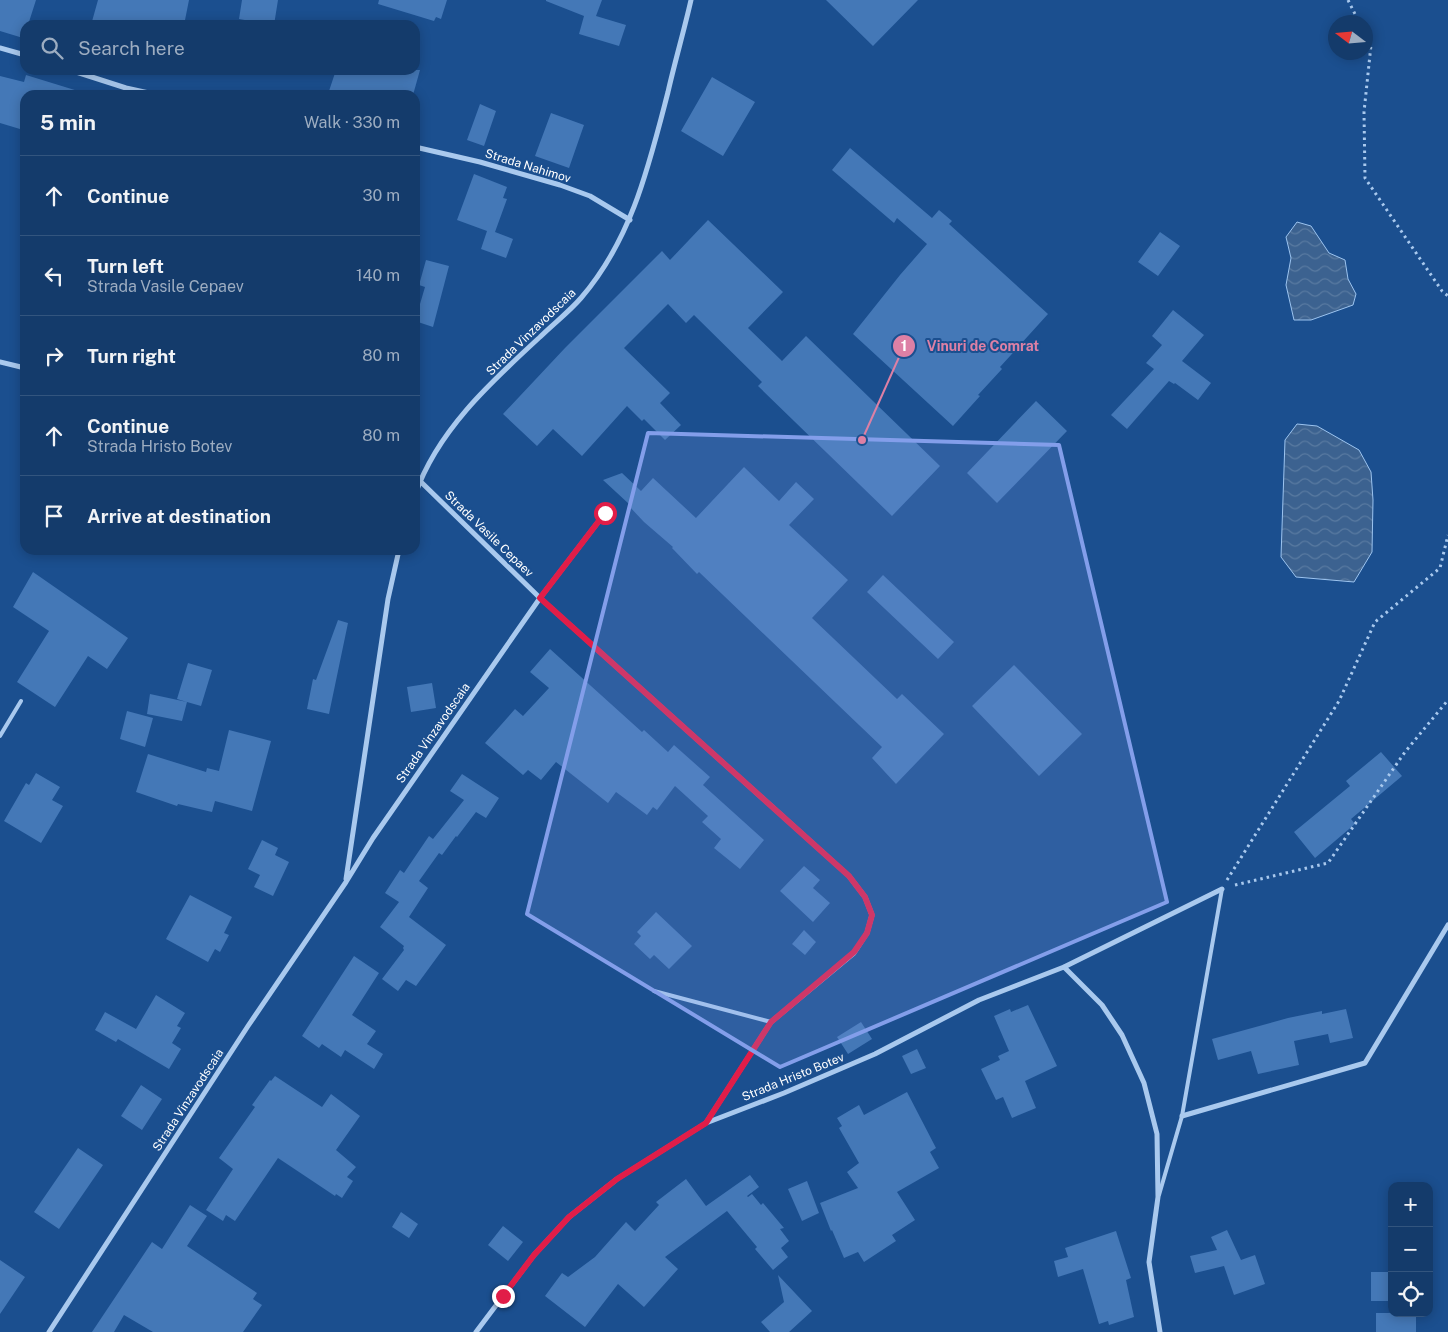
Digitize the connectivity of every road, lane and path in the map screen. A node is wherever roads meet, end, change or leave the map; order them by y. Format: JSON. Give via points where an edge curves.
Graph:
{"nodes":[{"id":1,"x":1348,"y":0,"type":"edge"},
{"id":2,"x":689,"y":1,"type":"edge"},
{"id":3,"x":1356,"y":15,"type":"edge"},
{"id":4,"x":0,"y":48,"type":"edge"},
{"id":5,"x":20,"y":54,"type":"edge"},
{"id":6,"x":1369,"y":60,"type":"edge"},
{"id":7,"x":86,"y":75,"type":"edge"},
{"id":8,"x":135,"y":90,"type":"edge"},
{"id":9,"x":420,"y":148,"type":"edge"},
{"id":10,"x":630,"y":220,"type":"junction"},
{"id":11,"x":1448,"y":296,"type":"edge"},
{"id":12,"x":0,"y":362,"type":"edge"},
{"id":13,"x":20,"y":367,"type":"edge"},
{"id":14,"x":420,"y":475,"type":"edge"},
{"id":15,"x":420,"y":483,"type":"edge"},
{"id":16,"x":605,"y":513,"type":"dead end"},
{"id":17,"x":1448,"y":535,"type":"edge"},
{"id":18,"x":398,"y":555,"type":"edge"},
{"id":19,"x":540,"y":598,"type":"junction"},
{"id":20,"x":1448,"y":700,"type":"edge"},
{"id":21,"x":20,"y":701,"type":"dead end"},
{"id":22,"x":0,"y":736,"type":"edge"},
{"id":23,"x":346,"y":882,"type":"junction"},
{"id":24,"x":1222,"y":889,"type":"junction"},
{"id":25,"x":1448,"y":925,"type":"edge"},
{"id":26,"x":1064,"y":967,"type":"junction"},
{"id":27,"x":654,"y":991,"type":"dead end"},
{"id":28,"x":771,"y":1022,"type":"junction"},
{"id":29,"x":1182,"y":1116,"type":"junction"},
{"id":30,"x":706,"y":1123,"type":"junction"},
{"id":31,"x":1158,"y":1197,"type":"junction"},
{"id":32,"x":49,"y":1332,"type":"edge"},
{"id":33,"x":476,"y":1332,"type":"edge"},
{"id":34,"x":1160,"y":1332,"type":"edge"}],
"edges":[{"from":1,"to":3,"type":"path"},
{"from":2,"to":10,"type":"street","name":"Strada Vinzavodscaia","via":[[652,156]]},
{"from":4,"to":5,"type":"street"},
{"from":6,"to":11,"type":"path","via":[[1364,112],[1365,178]]},
{"from":7,"to":8,"type":"street"},
{"from":9,"to":10,"type":"street","name":"Strada Nahimov","via":[[560,185],[590,196]]},
{"from":10,"to":14,"type":"street","name":"Strada Vinzavodscaia","via":[[610,259],[580,299],[507,367],[458,420]]},
{"from":12,"to":13,"type":"street"},
{"from":15,"to":19,"type":"street","name":"Strada Vasile Cepaev"},
{"from":16,"to":19,"type":"street","name":"Strada Vinzavodscaia"},
{"from":17,"to":24,"type":"path","via":[[1440,568],[1375,622],[1339,702]]},
{"from":18,"to":23,"type":"street","name":"Strada Vinzavodscaia","via":[[388,599]]},
{"from":19,"to":23,"type":"street","name":"Strada Vinzavodscaia"},
{"from":19,"to":28,"type":"street","name":"Strada Vasile Cepaev","via":[[849,876],[865,897],[872,915],[867,933],[854,952]]},
{"from":20,"to":24,"type":"path","via":[[1405,752],[1328,862]]},
{"from":21,"to":22,"type":"lane"},
{"from":23,"to":32,"type":"street","name":"Strada Vinzavodscaia"},
{"from":24,"to":26,"type":"street","name":"Strada Hristo Botev"},
{"from":24,"to":29,"type":"lane"},
{"from":25,"to":29,"type":"street","via":[[1365,1063]]},
{"from":26,"to":30,"type":"street","name":"Strada Hristo Botev","via":[[979,1000],[875,1054],[784,1094]]},
{"from":26,"to":31,"type":"street","via":[[1102,1005],[1122,1035],[1144,1083],[1157,1134]]},
{"from":27,"to":28,"type":"lane"},
{"from":28,"to":30,"type":"street"},
{"from":29,"to":31,"type":"lane"},
{"from":30,"to":33,"type":"street","name":"Strada Hristo Botev","via":[[617,1179],[569,1217],[534,1255]]},
{"from":31,"to":34,"type":"street","via":[[1149,1262]]}]}
